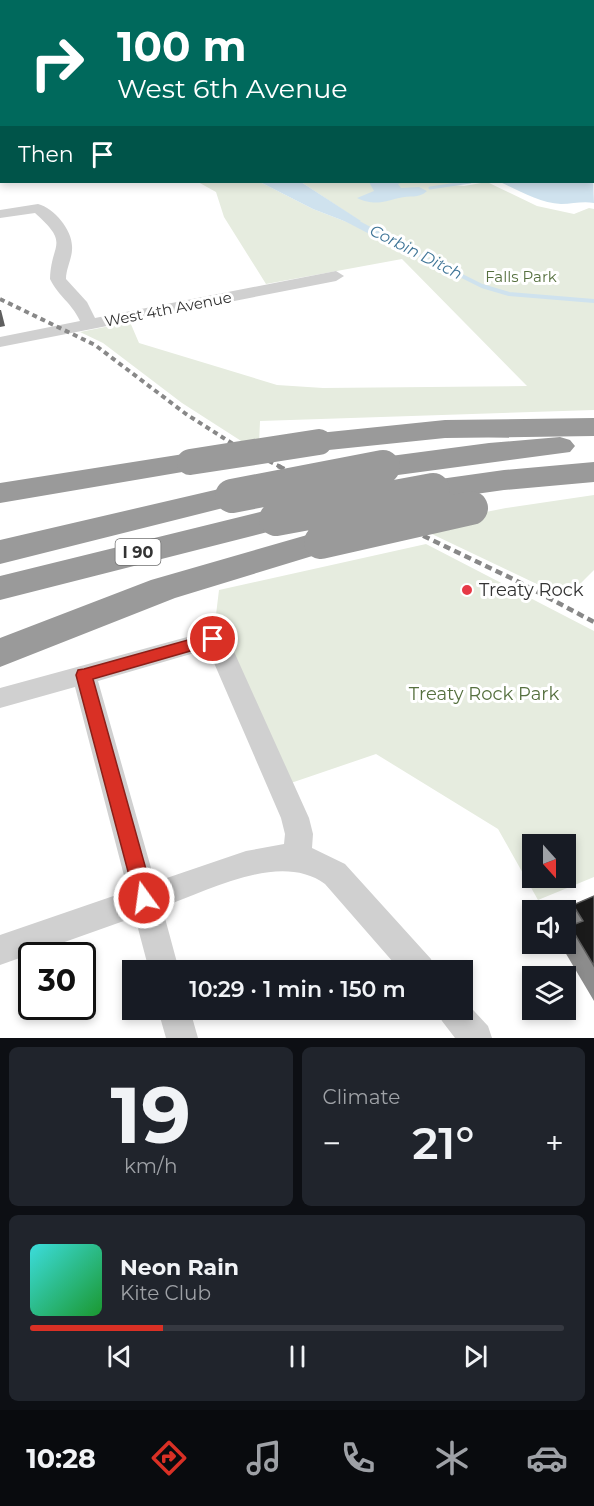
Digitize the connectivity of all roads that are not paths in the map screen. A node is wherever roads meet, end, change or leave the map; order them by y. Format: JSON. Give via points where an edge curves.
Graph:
{"nodes":[{"id":1,"x":0,"y":216,"type":"edge"},
{"id":2,"x":336,"y":276,"type":"dead end"},
{"id":3,"x":90,"y":325,"type":"junction"},
{"id":4,"x":0,"y":342,"type":"edge"},
{"id":5,"x":594,"y":427,"type":"edge"},
{"id":6,"x":594,"y":444,"type":"edge"},
{"id":7,"x":594,"y":472,"type":"edge"},
{"id":8,"x":594,"y":488,"type":"edge"},
{"id":9,"x":0,"y":493,"type":"edge"},
{"id":10,"x":0,"y":552,"type":"edge"},
{"id":11,"x":0,"y":588,"type":"edge"},
{"id":12,"x":0,"y":653,"type":"edge"},
{"id":13,"x":84,"y":675,"type":"junction"},
{"id":14,"x":0,"y":698,"type":"edge"},
{"id":15,"x":297,"y":858,"type":"junction"},
{"id":16,"x":144,"y":898,"type":"junction"},
{"id":17,"x":0,"y":950,"type":"edge"},
{"id":18,"x":161,"y":960,"type":"edge"},
{"id":19,"x":411,"y":960,"type":"edge"},
{"id":20,"x":177,"y":1020,"type":"edge"},
{"id":21,"x":461,"y":1020,"type":"edge"},
{"id":22,"x":182,"y":1038,"type":"edge"},
{"id":23,"x":476,"y":1038,"type":"edge"}],
"edges":[{"from":1,"to":3,"type":"street","via":[[40,209],[55,223],[64,237],[59,283],[81,305]]},
{"from":2,"to":3,"type":"street","name":"West 4th Avenue"},
{"from":3,"to":4,"type":"street","name":"West 4th Avenue"},
{"from":5,"to":9,"type":"highway","bridge":true,"via":[[445,429],[319,442]]},
{"from":6,"to":10,"type":"highway","number":"I 90","bridge":true,"via":[[536,447],[383,467],[231,496]]},
{"from":7,"to":11,"type":"highway","number":"I 90","bridge":true,"via":[[433,490],[276,519]]},
{"from":8,"to":12,"type":"highway","bridge":true,"via":[[471,508],[321,542],[163,590]]},
{"from":13,"to":14,"type":"street"},
{"from":13,"to":15,"type":"street","via":[[213,639],[295,818],[299,834]]},
{"from":13,"to":16,"type":"street"},
{"from":15,"to":16,"type":"street","via":[[256,861]]},
{"from":15,"to":19,"type":"street","via":[[318,863],[335,874]]},
{"from":16,"to":17,"type":"street"},
{"from":16,"to":18,"type":"street"},
{"from":20,"to":22,"type":"street"},
{"from":21,"to":23,"type":"street"}]}
